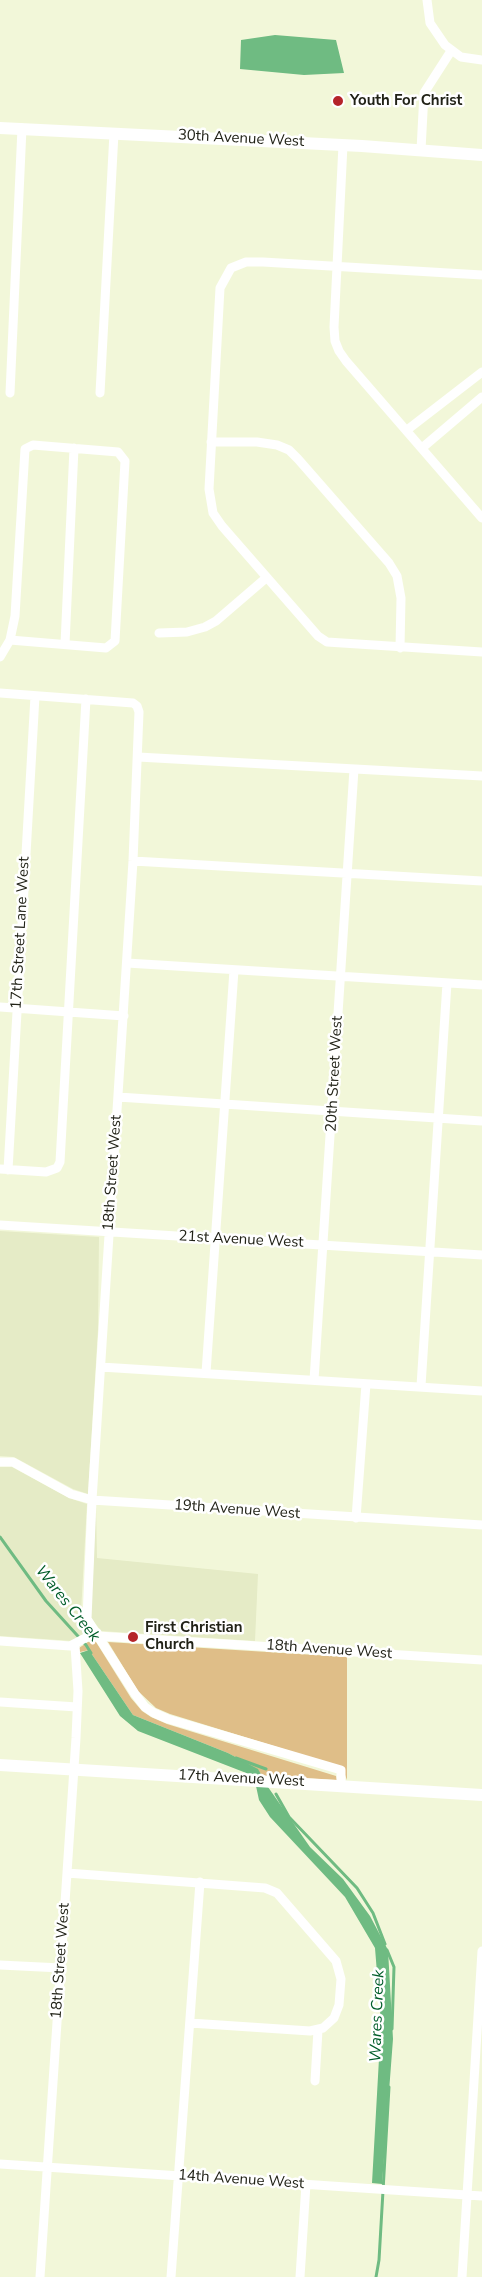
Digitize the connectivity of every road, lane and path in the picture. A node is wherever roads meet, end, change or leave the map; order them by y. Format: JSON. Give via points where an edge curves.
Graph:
{"nodes":[{"id":1,"x":427,"y":0,"type":"edge"},
{"id":2,"x":451,"y":51,"type":"junction"},
{"id":3,"x":482,"y":60,"type":"edge"},
{"id":4,"x":0,"y":128,"type":"edge"},
{"id":5,"x":22,"y":128,"type":"junction"},
{"id":6,"x":114,"y":133,"type":"junction"},
{"id":7,"x":343,"y":145,"type":"junction"},
{"id":8,"x":421,"y":150,"type":"junction"},
{"id":9,"x":482,"y":155,"type":"edge"},
{"id":10,"x":337,"y":266,"type":"junction"},
{"id":11,"x":482,"y":274,"type":"edge"},
{"id":12,"x":482,"y":372,"type":"edge"},
{"id":13,"x":10,"y":393,"type":"dead end"},
{"id":14,"x":100,"y":393,"type":"dead end"},
{"id":15,"x":482,"y":398,"type":"edge"},
{"id":16,"x":407,"y":430,"type":"junction"},
{"id":17,"x":211,"y":442,"type":"junction"},
{"id":18,"x":74,"y":448,"type":"junction"},
{"id":19,"x":422,"y":448,"type":"junction"},
{"id":20,"x":482,"y":518,"type":"edge"},
{"id":21,"x":266,"y":578,"type":"junction"},
{"id":22,"x":159,"y":633,"type":"dead end"},
{"id":23,"x":10,"y":640,"type":"junction"},
{"id":24,"x":65,"y":644,"type":"junction"},
{"id":25,"x":399,"y":648,"type":"junction"},
{"id":26,"x":482,"y":652,"type":"edge"},
{"id":27,"x":0,"y":657,"type":"edge"},
{"id":28,"x":0,"y":693,"type":"edge"},
{"id":29,"x":35,"y":696,"type":"junction"},
{"id":30,"x":86,"y":699,"type":"junction"},
{"id":31,"x":138,"y":757,"type":"junction"},
{"id":32,"x":354,"y":769,"type":"junction"},
{"id":33,"x":482,"y":776,"type":"edge"},
{"id":34,"x":133,"y":861,"type":"junction"},
{"id":35,"x":347,"y":873,"type":"junction"},
{"id":36,"x":482,"y":881,"type":"edge"},
{"id":37,"x":127,"y":963,"type":"junction"},
{"id":38,"x":234,"y":969,"type":"junction"},
{"id":39,"x":341,"y":976,"type":"junction"},
{"id":40,"x":447,"y":982,"type":"junction"},
{"id":41,"x":482,"y":985,"type":"edge"},
{"id":42,"x":0,"y":1007,"type":"edge"},
{"id":43,"x":16,"y":1008,"type":"junction"},
{"id":44,"x":68,"y":1012,"type":"junction"},
{"id":45,"x":124,"y":1016,"type":"junction"},
{"id":46,"x":118,"y":1098,"type":"junction"},
{"id":47,"x":225,"y":1105,"type":"junction"},
{"id":48,"x":333,"y":1112,"type":"junction"},
{"id":49,"x":439,"y":1118,"type":"junction"},
{"id":50,"x":482,"y":1121,"type":"edge"},
{"id":51,"x":4,"y":1170,"type":"edge"},
{"id":52,"x":0,"y":1225,"type":"edge"},
{"id":53,"x":109,"y":1232,"type":"junction"},
{"id":54,"x":216,"y":1239,"type":"junction"},
{"id":55,"x":323,"y":1245,"type":"junction"},
{"id":56,"x":430,"y":1251,"type":"junction"},
{"id":57,"x":482,"y":1255,"type":"edge"},
{"id":58,"x":101,"y":1366,"type":"junction"},
{"id":59,"x":206,"y":1373,"type":"junction"},
{"id":60,"x":314,"y":1380,"type":"junction"},
{"id":61,"x":366,"y":1384,"type":"junction"},
{"id":62,"x":421,"y":1386,"type":"junction"},
{"id":63,"x":482,"y":1391,"type":"edge"},
{"id":64,"x":0,"y":1462,"type":"edge"},
{"id":65,"x":92,"y":1500,"type":"junction"},
{"id":66,"x":356,"y":1518,"type":"junction"},
{"id":67,"x":482,"y":1525,"type":"edge"},
{"id":68,"x":98,"y":1636,"type":"junction"},
{"id":69,"x":0,"y":1641,"type":"edge"},
{"id":70,"x":76,"y":1645,"type":"junction"},
{"id":71,"x":482,"y":1660,"type":"edge"},
{"id":72,"x":0,"y":1702,"type":"edge"},
{"id":73,"x":77,"y":1707,"type":"junction"},
{"id":74,"x":0,"y":1765,"type":"edge"},
{"id":75,"x":74,"y":1769,"type":"junction"},
{"id":76,"x":341,"y":1785,"type":"junction"},
{"id":77,"x":482,"y":1795,"type":"edge"},
{"id":78,"x":67,"y":1873,"type":"junction"},
{"id":79,"x":200,"y":1882,"type":"junction"},
{"id":80,"x":482,"y":1951,"type":"edge"},
{"id":81,"x":0,"y":1965,"type":"edge"},
{"id":82,"x":61,"y":1968,"type":"junction"},
{"id":83,"x":190,"y":2023,"type":"junction"},
{"id":84,"x":318,"y":2030,"type":"junction"},
{"id":85,"x":478,"y":2067,"type":"edge"},
{"id":86,"x":315,"y":2081,"type":"dead end"},
{"id":87,"x":0,"y":2164,"type":"edge"},
{"id":88,"x":47,"y":2168,"type":"junction"},
{"id":89,"x":179,"y":2176,"type":"junction"},
{"id":90,"x":306,"y":2184,"type":"junction"},
{"id":91,"x":467,"y":2196,"type":"junction"},
{"id":92,"x":482,"y":2196,"type":"edge"},
{"id":93,"x":40,"y":2277,"type":"edge"},
{"id":94,"x":171,"y":2277,"type":"edge"},
{"id":95,"x":300,"y":2277,"type":"edge"},
{"id":96,"x":462,"y":2277,"type":"edge"}],
"edges":[{"from":1,"to":2,"type":"street","via":[[430,23]]},
{"from":2,"to":3,"type":"street","via":[[467,59]]},
{"from":2,"to":8,"type":"street","via":[[424,93]]},
{"from":4,"to":5,"type":"street","name":"30th Avenue West"},
{"from":5,"to":6,"type":"street","name":"30th Avenue West"},
{"from":5,"to":13,"type":"street"},
{"from":6,"to":7,"type":"street","name":"30th Avenue West"},
{"from":6,"to":14,"type":"street"},
{"from":7,"to":8,"type":"street","name":"30th Avenue West"},
{"from":7,"to":10,"type":"street"},
{"from":8,"to":9,"type":"street","name":"30th Avenue West"},
{"from":10,"to":11,"type":"street"},
{"from":10,"to":16,"type":"street","via":[[334,327],[339,351]]},
{"from":10,"to":17,"type":"street","via":[[246,262],[231,268],[224,277],[219,288]]},
{"from":12,"to":16,"type":"street"},
{"from":15,"to":19,"type":"street"},
{"from":16,"to":19,"type":"street"},
{"from":17,"to":21,"type":"street","via":[[209,489],[213,513]]},
{"from":17,"to":25,"type":"street","via":[[277,445],[298,459],[397,576],[401,598]]},
{"from":18,"to":23,"type":"street","via":[[33,445],[25,449],[15,616]]},
{"from":18,"to":24,"type":"street"},
{"from":18,"to":24,"type":"street","via":[[118,452],[125,461],[116,639],[106,648]]},
{"from":19,"to":20,"type":"street"},
{"from":21,"to":22,"type":"street","via":[[205,627]]},
{"from":21,"to":25,"type":"street","via":[[312,631],[327,642]]},
{"from":23,"to":24,"type":"street"},
{"from":23,"to":27,"type":"street"},
{"from":25,"to":26,"type":"street"},
{"from":28,"to":29,"type":"street"},
{"from":29,"to":30,"type":"street"},
{"from":29,"to":43,"type":"street","name":"17th Street Lane West"},
{"from":30,"to":31,"type":"street","name":"18th Street West","via":[[137,706]]},
{"from":30,"to":44,"type":"street"},
{"from":31,"to":32,"type":"street"},
{"from":31,"to":34,"type":"street","name":"18th Street West"},
{"from":32,"to":33,"type":"street"},
{"from":32,"to":35,"type":"street","name":"20th Street West"},
{"from":34,"to":35,"type":"street"},
{"from":34,"to":37,"type":"street","name":"18th Street West"},
{"from":35,"to":36,"type":"street"},
{"from":35,"to":39,"type":"street","name":"20th Street West"},
{"from":37,"to":38,"type":"street"},
{"from":37,"to":45,"type":"street","name":"18th Street West"},
{"from":38,"to":39,"type":"street"},
{"from":38,"to":47,"type":"street"},
{"from":39,"to":40,"type":"street"},
{"from":39,"to":48,"type":"street","name":"20th Street West"},
{"from":40,"to":41,"type":"street"},
{"from":40,"to":49,"type":"street"},
{"from":42,"to":43,"type":"street"},
{"from":43,"to":44,"type":"street"},
{"from":43,"to":51,"type":"street","name":"17th Street Lane West"},
{"from":44,"to":45,"type":"street"},
{"from":44,"to":51,"type":"street","via":[[60,1162],[57,1168],[46,1172]]},
{"from":45,"to":46,"type":"street","name":"18th Street West"},
{"from":46,"to":47,"type":"street"},
{"from":46,"to":53,"type":"street","name":"18th Street West"},
{"from":47,"to":48,"type":"street"},
{"from":47,"to":54,"type":"street"},
{"from":48,"to":49,"type":"street"},
{"from":48,"to":55,"type":"street","name":"20th Street West"},
{"from":49,"to":50,"type":"street"},
{"from":49,"to":56,"type":"street"},
{"from":52,"to":53,"type":"street","name":"21st Avenue West"},
{"from":53,"to":54,"type":"street","name":"21st Avenue West"},
{"from":53,"to":58,"type":"street","name":"18th Street West"},
{"from":54,"to":55,"type":"street","name":"21st Avenue West"},
{"from":54,"to":59,"type":"street"},
{"from":55,"to":56,"type":"street","name":"21st Avenue West"},
{"from":55,"to":60,"type":"street","name":"20th Street West"},
{"from":56,"to":57,"type":"street","name":"21st Avenue West"},
{"from":56,"to":62,"type":"street"},
{"from":58,"to":59,"type":"street"},
{"from":58,"to":65,"type":"street","name":"18th Street West"},
{"from":59,"to":60,"type":"street"},
{"from":60,"to":61,"type":"street"},
{"from":61,"to":62,"type":"street"},
{"from":61,"to":66,"type":"street"},
{"from":62,"to":63,"type":"street"},
{"from":64,"to":65,"type":"street","name":"19th Avenue West","via":[[13,1462],[71,1494]]},
{"from":65,"to":66,"type":"street","name":"19th Avenue West"},
{"from":65,"to":68,"type":"street","name":"18th Street West","via":[[86,1612]]},
{"from":66,"to":67,"type":"street","name":"19th Avenue West"},
{"from":68,"to":70,"type":"street","name":"18th Avenue West"},
{"from":68,"to":71,"type":"street","name":"18th Avenue West"},
{"from":68,"to":76,"type":"street","name":"18th Street West","via":[[135,1694],[154,1713],[341,1770]]},
{"from":69,"to":70,"type":"street"},
{"from":70,"to":73,"type":"street","name":"18th Street West"},
{"from":72,"to":73,"type":"street"},
{"from":73,"to":75,"type":"street","name":"18th Street West"},
{"from":74,"to":75,"type":"street","name":"17th Avenue West"},
{"from":75,"to":76,"type":"street","name":"17th Avenue West"},
{"from":75,"to":78,"type":"street","name":"18th Street West"},
{"from":76,"to":77,"type":"street","name":"17th Avenue West"},
{"from":78,"to":79,"type":"street"},
{"from":78,"to":82,"type":"street","name":"18th Street West"},
{"from":79,"to":83,"type":"street"},
{"from":79,"to":84,"type":"street","via":[[254,1886],[277,1893],[332,1955],[340,1979],[339,2005],[334,2018]]},
{"from":80,"to":85,"type":"street"},
{"from":81,"to":82,"type":"street"},
{"from":82,"to":88,"type":"street","name":"18th Street West"},
{"from":83,"to":84,"type":"street"},
{"from":83,"to":89,"type":"street"},
{"from":84,"to":86,"type":"street"},
{"from":85,"to":91,"type":"street"},
{"from":87,"to":88,"type":"street","name":"14th Avenue West"},
{"from":88,"to":89,"type":"street","name":"14th Avenue West"},
{"from":88,"to":93,"type":"street","name":"18th Street West"},
{"from":89,"to":90,"type":"street","name":"14th Avenue West"},
{"from":89,"to":94,"type":"street"},
{"from":90,"to":91,"type":"street","name":"14th Avenue West"},
{"from":90,"to":95,"type":"street"},
{"from":91,"to":92,"type":"street","name":"14th Avenue West"},
{"from":91,"to":96,"type":"street"}]}
